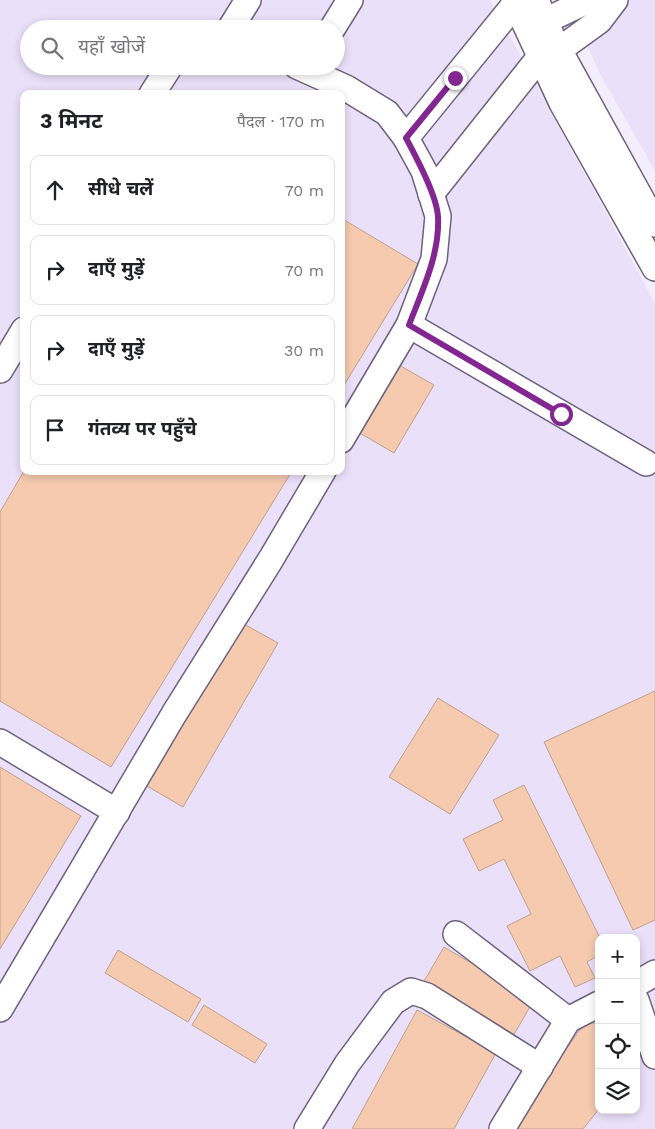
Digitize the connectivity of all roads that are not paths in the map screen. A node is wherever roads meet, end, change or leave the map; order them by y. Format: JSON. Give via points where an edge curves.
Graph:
{"nodes":[{"id":1,"x":248,"y":0,"type":"edge"},
{"id":2,"x":350,"y":0,"type":"edge"},
{"id":3,"x":589,"y":0,"type":"edge"},
{"id":4,"x":615,"y":0,"type":"edge"},
{"id":5,"x":236,"y":20,"type":"edge"},
{"id":6,"x":338,"y":20,"type":"edge"},
{"id":7,"x":537,"y":27,"type":"edge"},
{"id":8,"x":164,"y":75,"type":"edge"},
{"id":9,"x":319,"y":75,"type":"edge"},
{"id":10,"x":155,"y":90,"type":"edge"},
{"id":11,"x":406,"y":138,"type":"junction"},
{"id":12,"x":431,"y":194,"type":"junction"},
{"id":13,"x":655,"y":224,"type":"edge"},
{"id":14,"x":655,"y":268,"type":"edge"},
{"id":15,"x":409,"y":325,"type":"junction"},
{"id":16,"x":20,"y":337,"type":"edge"},
{"id":17,"x":0,"y":370,"type":"edge"},
{"id":18,"x":345,"y":433,"type":"edge"},
{"id":19,"x":646,"y":463,"type":"dead end"},
{"id":20,"x":321,"y":475,"type":"edge"},
{"id":21,"x":0,"y":742,"type":"edge"},
{"id":22,"x":117,"y":812,"type":"junction"},
{"id":23,"x":456,"y":934,"type":"dead end"},
{"id":24,"x":655,"y":973,"type":"edge"},
{"id":25,"x":640,"y":982,"type":"edge"},
{"id":26,"x":595,"y":1006,"type":"edge"},
{"id":27,"x":0,"y":1009,"type":"edge"},
{"id":28,"x":640,"y":1012,"type":"edge"},
{"id":29,"x":568,"y":1020,"type":"junction"},
{"id":30,"x":655,"y":1056,"type":"edge"},
{"id":31,"x":540,"y":1067,"type":"junction"},
{"id":32,"x":307,"y":1129,"type":"edge"},
{"id":33,"x":502,"y":1129,"type":"edge"}],
"edges":[{"from":1,"to":5,"type":"street"},
{"from":2,"to":6,"type":"street"},
{"from":3,"to":7,"type":"street"},
{"from":4,"to":7,"type":"street","via":[[599,21]]},
{"from":7,"to":11,"type":"street"},
{"from":7,"to":12,"type":"street"},
{"from":7,"to":13,"type":"street"},
{"from":7,"to":14,"type":"street"},
{"from":8,"to":10,"type":"street"},
{"from":9,"to":11,"type":"street","via":[[387,113]]},
{"from":11,"to":12,"type":"street","via":[[424,172]]},
{"from":12,"to":15,"type":"street","via":[[438,216],[434,258]]},
{"from":15,"to":18,"type":"street"},
{"from":15,"to":19,"type":"street"},
{"from":16,"to":17,"type":"street"},
{"from":20,"to":22,"type":"street"},
{"from":21,"to":22,"type":"street"},
{"from":22,"to":27,"type":"street"},
{"from":23,"to":29,"type":"street"},
{"from":24,"to":25,"type":"street"},
{"from":26,"to":29,"type":"street"},
{"from":28,"to":30,"type":"street"},
{"from":29,"to":31,"type":"street"},
{"from":31,"to":32,"type":"street","via":[[427,996],[411,991],[393,1002],[347,1064]]},
{"from":31,"to":33,"type":"street"}]}
